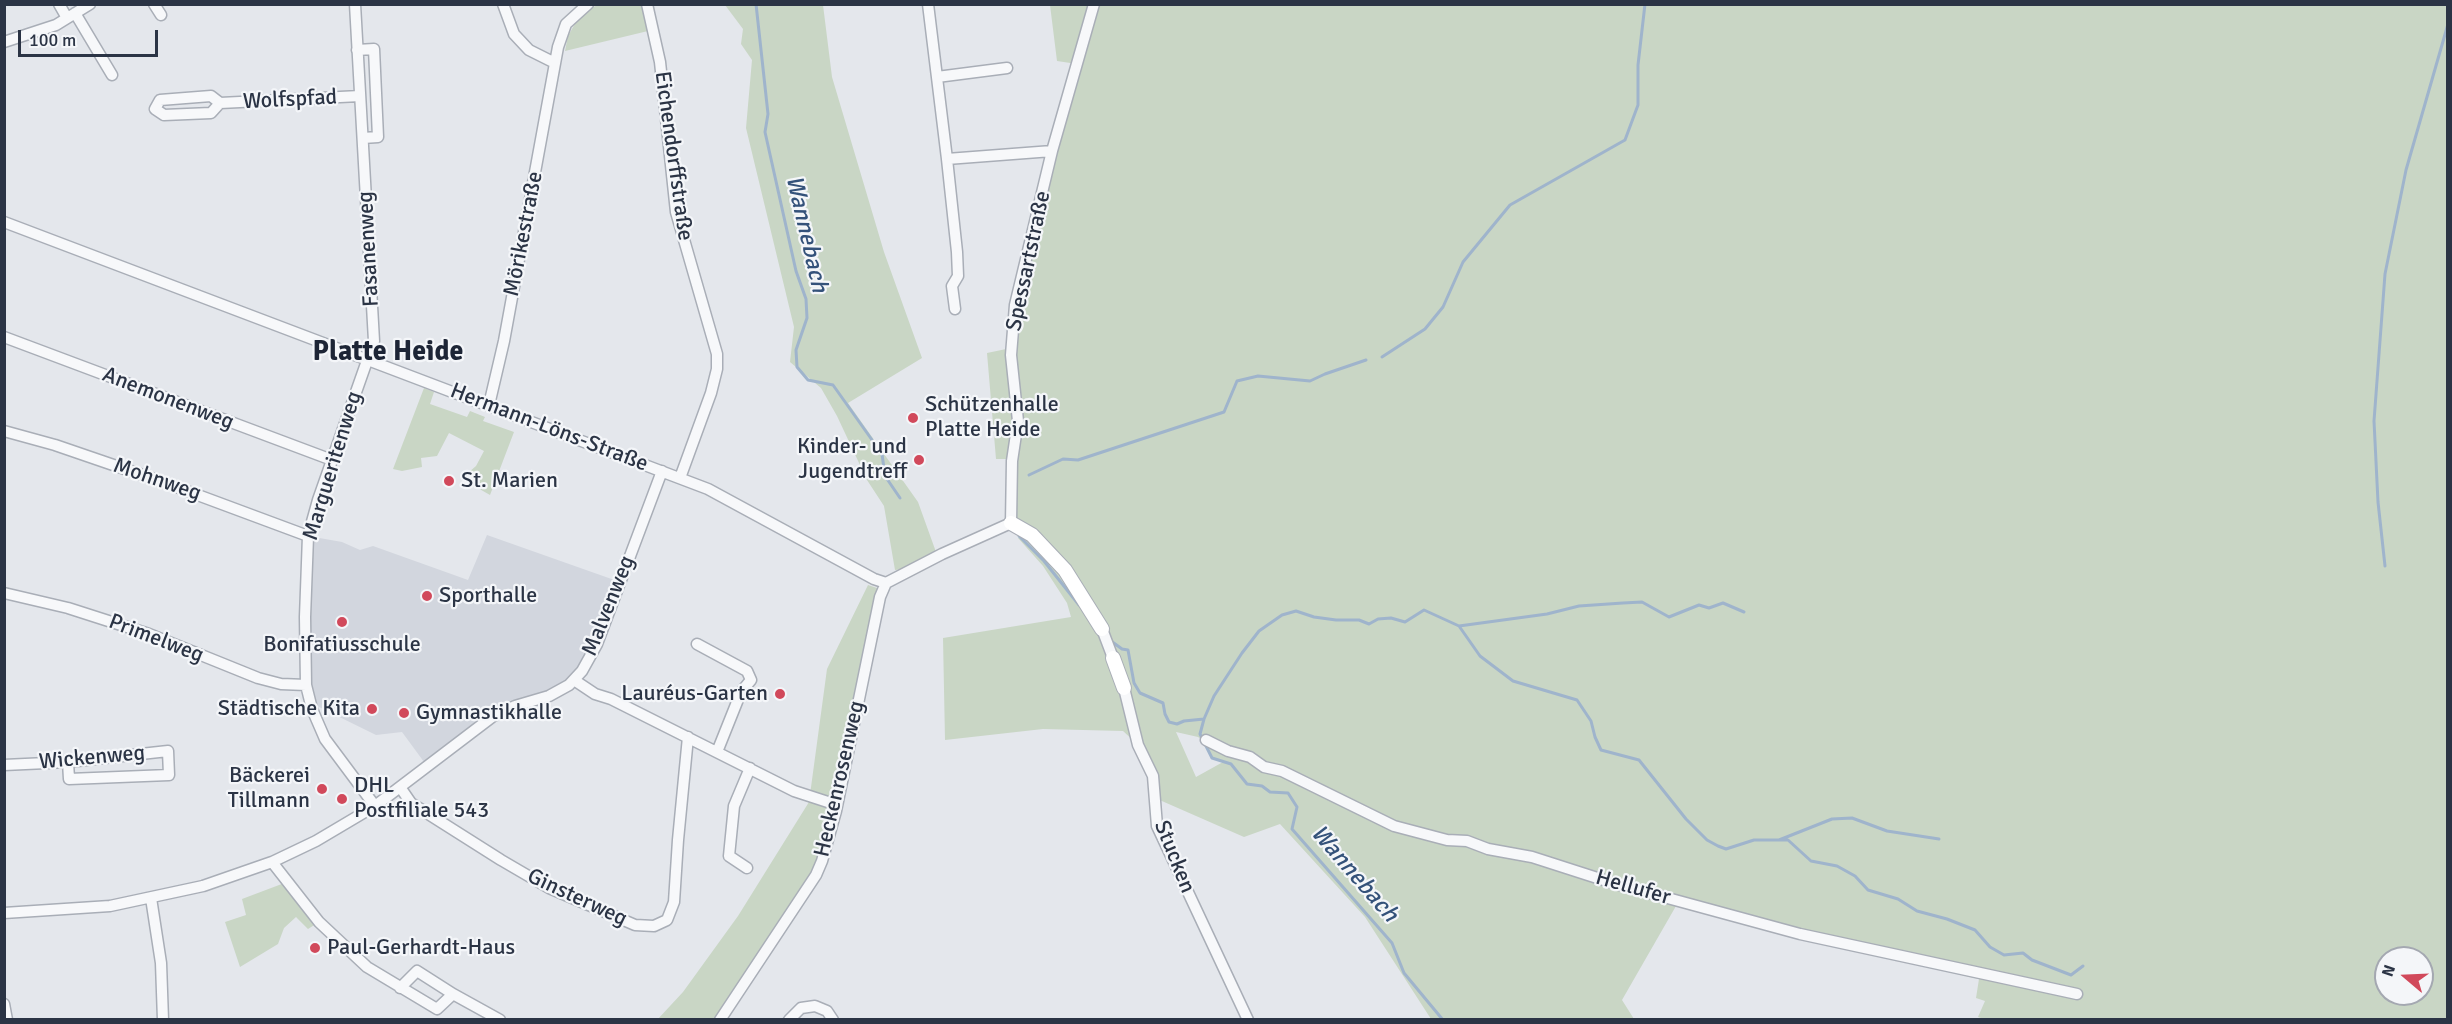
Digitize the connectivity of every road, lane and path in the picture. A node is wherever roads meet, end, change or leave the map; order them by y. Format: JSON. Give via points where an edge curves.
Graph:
{"nodes":[{"id":1,"x":59,"y":4,"type":"edge"},
{"id":2,"x":154,"y":4,"type":"edge"},
{"id":3,"x":355,"y":4,"type":"edge"},
{"id":4,"x":503,"y":4,"type":"edge"},
{"id":5,"x":588,"y":4,"type":"edge"},
{"id":6,"x":647,"y":4,"type":"edge"},
{"id":7,"x":928,"y":4,"type":"edge"},
{"id":8,"x":1094,"y":4,"type":"edge"},
{"id":9,"x":89,"y":5,"type":"edge"},
{"id":10,"x":160,"y":15,"type":"dead end"},
{"id":11,"x":71,"y":16,"type":"junction"},
{"id":12,"x":4,"y":42,"type":"edge"},
{"id":13,"x":357,"y":50,"type":"junction"},
{"id":14,"x":555,"y":63,"type":"junction"},
{"id":15,"x":1007,"y":68,"type":"dead end"},
{"id":16,"x":112,"y":75,"type":"dead end"},
{"id":17,"x":937,"y":77,"type":"junction"},
{"id":18,"x":360,"y":96,"type":"junction"},
{"id":19,"x":220,"y":104,"type":"junction"},
{"id":20,"x":363,"y":138,"type":"junction"},
{"id":21,"x":1052,"y":151,"type":"junction"},
{"id":22,"x":947,"y":159,"type":"junction"},
{"id":23,"x":4,"y":222,"type":"edge"},
{"id":24,"x":955,"y":309,"type":"dead end"},
{"id":25,"x":4,"y":337,"type":"edge"},
{"id":26,"x":368,"y":359,"type":"junction"},
{"id":27,"x":489,"y":405,"type":"junction"},
{"id":28,"x":4,"y":431,"type":"edge"},
{"id":29,"x":332,"y":460,"type":"junction"},
{"id":30,"x":662,"y":471,"type":"junction"},
{"id":31,"x":680,"y":478,"type":"junction"},
{"id":32,"x":1011,"y":523,"type":"junction"},
{"id":33,"x":308,"y":536,"type":"junction"},
{"id":34,"x":886,"y":583,"type":"junction"},
{"id":35,"x":4,"y":593,"type":"edge"},
{"id":36,"x":1102,"y":629,"type":"joint"},
{"id":37,"x":697,"y":644,"type":"dead end"},
{"id":38,"x":1113,"y":658,"type":"joint"},
{"id":39,"x":574,"y":680,"type":"junction"},
{"id":40,"x":306,"y":685,"type":"junction"},
{"id":41,"x":1124,"y":688,"type":"joint"},
{"id":42,"x":688,"y":737,"type":"junction"},
{"id":43,"x":1206,"y":740,"type":"dead end"},
{"id":44,"x":717,"y":752,"type":"junction"},
{"id":45,"x":68,"y":762,"type":"junction"},
{"id":46,"x":4,"y":765,"type":"edge"},
{"id":47,"x":750,"y":768,"type":"junction"},
{"id":48,"x":400,"y":787,"type":"junction"},
{"id":49,"x":837,"y":805,"type":"junction"},
{"id":50,"x":375,"y":806,"type":"junction"},
{"id":51,"x":272,"y":862,"type":"junction"},
{"id":52,"x":747,"y":868,"type":"dead end"},
{"id":53,"x":151,"y":898,"type":"junction"},
{"id":54,"x":4,"y":913,"type":"edge"},
{"id":55,"x":400,"y":988,"type":"junction"},
{"id":56,"x":453,"y":994,"type":"junction"},
{"id":57,"x":2077,"y":994,"type":"dead end"},
{"id":58,"x":4,"y":1004,"type":"edge"},
{"id":59,"x":722,"y":1019,"type":"edge"},
{"id":60,"x":7,"y":1020,"type":"edge"},
{"id":61,"x":163,"y":1020,"type":"edge"},
{"id":62,"x":500,"y":1020,"type":"edge"},
{"id":63,"x":789,"y":1020,"type":"edge"},
{"id":64,"x":833,"y":1020,"type":"edge"},
{"id":65,"x":1248,"y":1020,"type":"edge"}],
"edges":[{"from":1,"to":11,"type":"street"},
{"from":2,"to":10,"type":"street"},
{"from":3,"to":13,"type":"street","name":"Fasanenweg"},
{"from":4,"to":14,"type":"street","via":[[514,34],[529,50]]},
{"from":5,"to":14,"type":"street","name":"Mörikestraße","via":[[566,24]]},
{"from":6,"to":31,"type":"street","name":"Eichendorffstraße","via":[[660,62],[676,212],[717,354],[711,393]]},
{"from":7,"to":17,"type":"street"},
{"from":8,"to":21,"type":"street","name":"Spessartstraße"},
{"from":9,"to":11,"type":"street"},
{"from":11,"to":12,"type":"street"},
{"from":11,"to":16,"type":"street"},
{"from":13,"to":18,"type":"street","name":"Fasanenweg"},
{"from":13,"to":20,"type":"street","via":[[374,49],[378,137]]},
{"from":14,"to":27,"type":"street","name":"Mörikestraße"},
{"from":15,"to":17,"type":"street"},
{"from":17,"to":22,"type":"street"},
{"from":18,"to":19,"type":"street","name":"Wolfspfad"},
{"from":18,"to":20,"type":"street","name":"Fasanenweg"},
{"from":19,"to":19,"type":"street","name":"Wolfspfad","via":[[211,96],[160,100],[155,108],[164,115],[211,113]]},
{"from":20,"to":26,"type":"street","name":"Fasanenweg","via":[[374,336]]},
{"from":21,"to":22,"type":"street"},
{"from":21,"to":32,"type":"street","name":"Spessartstraße","via":[[1015,305],[1011,355],[1018,421],[1012,461]]},
{"from":22,"to":24,"type":"street","via":[[957,252],[958,276],[952,286]]},
{"from":23,"to":26,"type":"street","name":"Hermann-Löns-Straße"},
{"from":25,"to":29,"type":"street","name":"Anemonenweg"},
{"from":26,"to":27,"type":"street","name":"Hermann-Löns-Straße"},
{"from":26,"to":29,"type":"street","name":"Margueritenweg"},
{"from":27,"to":30,"type":"street","name":"Hermann-Löns-Straße"},
{"from":28,"to":33,"type":"street","name":"Mohnweg","via":[[160,481]]},
{"from":29,"to":33,"type":"street","name":"Margueritenweg"},
{"from":30,"to":31,"type":"street","name":"Hermann-Löns-Straße"},
{"from":30,"to":39,"type":"street","name":"Malvenweg","via":[[597,644]]},
{"from":31,"to":34,"type":"street","name":"Hermann-Löns-Straße","via":[[719,494]]},
{"from":32,"to":34,"type":"street"},
{"from":32,"to":36,"type":"street","via":[[1032,535],[1065,570]]},
{"from":33,"to":40,"type":"street","name":"Margueritenweg"},
{"from":34,"to":49,"type":"street","name":"Heckenrosenweg"},
{"from":35,"to":40,"type":"street","name":"Primelweg","via":[[149,634],[258,678]]},
{"from":36,"to":38,"type":"street"},
{"from":37,"to":44,"type":"street","via":[[747,671],[751,680],[741,692]]},
{"from":38,"to":41,"type":"street"},
{"from":39,"to":42,"type":"street"},
{"from":39,"to":48,"type":"street","name":"Malvenweg","via":[[561,690],[492,717]]},
{"from":40,"to":50,"type":"street","name":"Margueritenweg","via":[[325,738]]},
{"from":41,"to":65,"type":"street","name":"Stucken","via":[[1138,745],[1153,776],[1157,826]]},
{"from":42,"to":44,"type":"street"},
{"from":42,"to":48,"type":"street","name":"Ginsterweg","via":[[674,902],[667,920],[654,926],[635,925],[549,888],[411,803]]},
{"from":43,"to":57,"type":"street","name":"Hellufer","via":[[1250,757],[1264,767],[1282,771],[1394,826],[1532,857],[1800,934]]},
{"from":44,"to":47,"type":"street"},
{"from":45,"to":45,"type":"street","name":"Wickenweg","via":[[69,779],[170,775],[168,751]]},
{"from":45,"to":46,"type":"street","name":"Wickenweg"},
{"from":47,"to":49,"type":"street","via":[[794,791]]},
{"from":47,"to":52,"type":"street","via":[[734,806],[729,856]]},
{"from":48,"to":50,"type":"street","name":"Malvenweg"},
{"from":49,"to":59,"type":"street","name":"Heckenrosenweg","via":[[816,875]]},
{"from":50,"to":51,"type":"street","name":"Malvenweg"},
{"from":51,"to":53,"type":"street","name":"Malvenweg","via":[[203,886]]},
{"from":51,"to":55,"type":"street","via":[[340,943]]},
{"from":53,"to":54,"type":"street","name":"Malvenweg","via":[[110,906]]},
{"from":53,"to":61,"type":"street","via":[[161,963]]},
{"from":55,"to":56,"type":"street","via":[[437,1009]]},
{"from":55,"to":56,"type":"street","via":[[417,971]]},
{"from":56,"to":62,"type":"street"},
{"from":58,"to":60,"type":"street"},
{"from":63,"to":64,"type":"street","via":[[801,1008],[815,1006],[827,1011]]}]}
